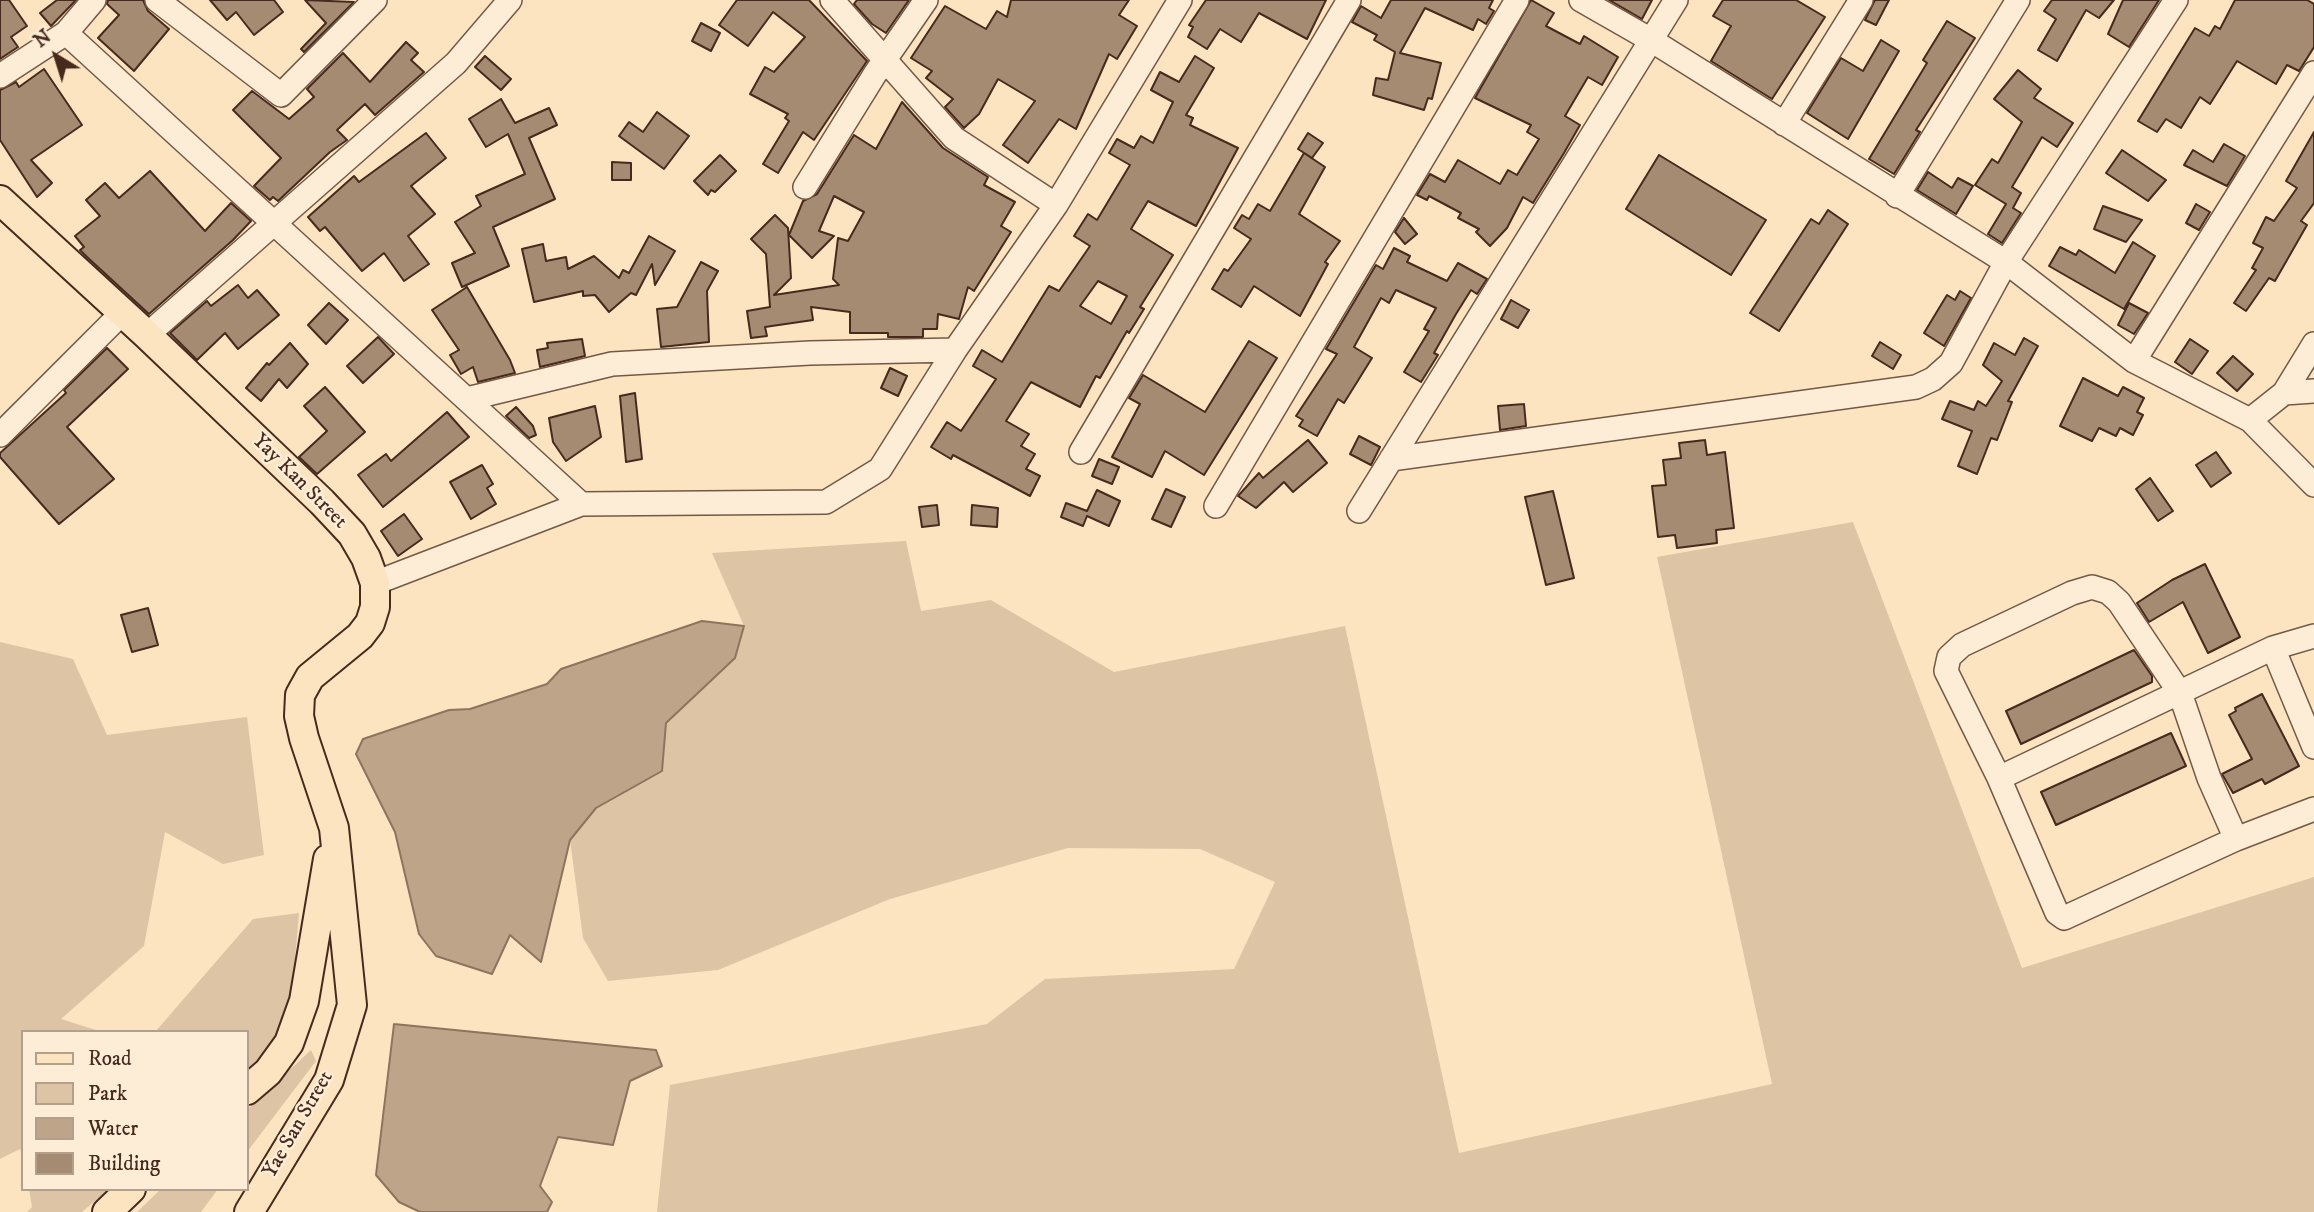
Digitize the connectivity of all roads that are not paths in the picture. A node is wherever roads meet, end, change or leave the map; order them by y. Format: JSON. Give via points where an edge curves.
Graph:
{"nodes":[{"id":1,"x":94,"y":0,"type":"edge"},
{"id":2,"x":157,"y":0,"type":"edge"},
{"id":3,"x":375,"y":0,"type":"edge"},
{"id":4,"x":510,"y":0,"type":"edge"},
{"id":5,"x":832,"y":0,"type":"edge"},
{"id":6,"x":926,"y":0,"type":"edge"},
{"id":7,"x":1180,"y":0,"type":"edge"},
{"id":8,"x":1349,"y":0,"type":"edge"},
{"id":9,"x":1517,"y":0,"type":"edge"},
{"id":10,"x":1581,"y":0,"type":"edge"},
{"id":11,"x":1676,"y":0,"type":"edge"},
{"id":12,"x":1860,"y":0,"type":"edge"},
{"id":13,"x":2018,"y":0,"type":"edge"},
{"id":14,"x":2176,"y":0,"type":"edge"},
{"id":15,"x":66,"y":33,"type":"junction"},
{"id":16,"x":1651,"y":40,"type":"junction"},
{"id":17,"x":886,"y":60,"type":"junction"},
{"id":18,"x":2314,"y":73,"type":"edge"},
{"id":19,"x":0,"y":76,"type":"edge"},
{"id":20,"x":1784,"y":124,"type":"junction"},
{"id":21,"x":805,"y":187,"type":"dead end"},
{"id":22,"x":1897,"y":196,"type":"junction"},
{"id":23,"x":0,"y":200,"type":"edge"},
{"id":24,"x":1056,"y":205,"type":"junction"},
{"id":25,"x":276,"y":223,"type":"junction"},
{"id":26,"x":2006,"y":262,"type":"junction"},
{"id":27,"x":122,"y":312,"type":"junction"},
{"id":28,"x":147,"y":335,"type":"junction"},
{"id":29,"x":2314,"y":344,"type":"edge"},
{"id":30,"x":955,"y":350,"type":"junction"},
{"id":31,"x":2134,"y":361,"type":"junction"},
{"id":32,"x":2314,"y":391,"type":"edge"},
{"id":33,"x":2284,"y":393,"type":"junction"},
{"id":34,"x":467,"y":399,"type":"junction"},
{"id":35,"x":2250,"y":420,"type":"junction"},
{"id":36,"x":0,"y":435,"type":"edge"},
{"id":37,"x":1081,"y":452,"type":"dead end"},
{"id":38,"x":1391,"y":459,"type":"junction"},
{"id":39,"x":2314,"y":485,"type":"edge"},
{"id":40,"x":581,"y":504,"type":"junction"},
{"id":41,"x":1216,"y":506,"type":"dead end"},
{"id":42,"x":1359,"y":511,"type":"dead end"},
{"id":43,"x":375,"y":583,"type":"junction"},
{"id":44,"x":2314,"y":636,"type":"edge"},
{"id":45,"x":2273,"y":648,"type":"junction"},
{"id":46,"x":2180,"y":693,"type":"junction"},
{"id":47,"x":2314,"y":747,"type":"edge"},
{"id":48,"x":1999,"y":778,"type":"junction"},
{"id":49,"x":2314,"y":809,"type":"edge"},
{"id":50,"x":334,"y":828,"type":"junction"},
{"id":51,"x":2236,"y":839,"type":"junction"},
{"id":52,"x":248,"y":1089,"type":"edge"},
{"id":53,"x":129,"y":1191,"type":"edge"},
{"id":54,"x":107,"y":1212,"type":"edge"},
{"id":55,"x":249,"y":1212,"type":"edge"}],
"edges":[{"from":1,"to":15,"type":"street"},
{"from":2,"to":3,"type":"street","via":[[281,95]]},
{"from":4,"to":25,"type":"street","via":[[456,63]]},
{"from":5,"to":17,"type":"street"},
{"from":6,"to":17,"type":"street"},
{"from":7,"to":24,"type":"street"},
{"from":8,"to":37,"type":"street"},
{"from":9,"to":41,"type":"street"},
{"from":10,"to":16,"type":"street"},
{"from":11,"to":16,"type":"street"},
{"from":12,"to":20,"type":"street"},
{"from":13,"to":22,"type":"street"},
{"from":14,"to":26,"type":"street"},
{"from":15,"to":19,"type":"street"},
{"from":15,"to":25,"type":"street"},
{"from":16,"to":20,"type":"street"},
{"from":16,"to":38,"type":"street"},
{"from":17,"to":21,"type":"street"},
{"from":17,"to":24,"type":"street","via":[[954,138]]},
{"from":18,"to":31,"type":"street"},
{"from":20,"to":22,"type":"street"},
{"from":22,"to":26,"type":"street"},
{"from":23,"to":27,"type":"main road","name":"Yay Kan Street"},
{"from":24,"to":30,"type":"street"},
{"from":25,"to":28,"type":"street"},
{"from":25,"to":34,"type":"street"},
{"from":26,"to":31,"type":"street"},
{"from":26,"to":38,"type":"street","via":[[1951,363],[1916,387]]},
{"from":27,"to":28,"type":"main road","name":"Yay Kan Street"},
{"from":27,"to":36,"type":"street"},
{"from":28,"to":43,"type":"main road","name":"Yay Kan Street","via":[[352,534]]},
{"from":29,"to":33,"type":"street"},
{"from":30,"to":34,"type":"street","via":[[612,364]]},
{"from":30,"to":40,"type":"street","via":[[880,469],[826,502]]},
{"from":31,"to":35,"type":"street"},
{"from":32,"to":33,"type":"street"},
{"from":33,"to":35,"type":"street"},
{"from":34,"to":40,"type":"street"},
{"from":35,"to":39,"type":"street"},
{"from":38,"to":42,"type":"street"},
{"from":40,"to":43,"type":"street"},
{"from":43,"to":50,"type":"main road","name":"Yay Kan Street","via":[[370,623],[310,677],[300,695],[304,738]]},
{"from":44,"to":45,"type":"street"},
{"from":45,"to":46,"type":"street"},
{"from":45,"to":47,"type":"street"},
{"from":46,"to":48,"type":"street"},
{"from":46,"to":48,"type":"street","via":[[2114,597],[2092,587],[2072,593],[1962,645],[1949,657],[1946,671]]},
{"from":46,"to":51,"type":"street"},
{"from":48,"to":51,"type":"street","via":[[2057,914],[2064,918]]},
{"from":49,"to":51,"type":"street"},
{"from":50,"to":52,"type":"main road","via":[[304,1001],[289,1043],[268,1072]]},
{"from":50,"to":55,"type":"main road","name":"Yae San Street","via":[[352,1005],[329,1080]]},
{"from":53,"to":54,"type":"main road"}]}
